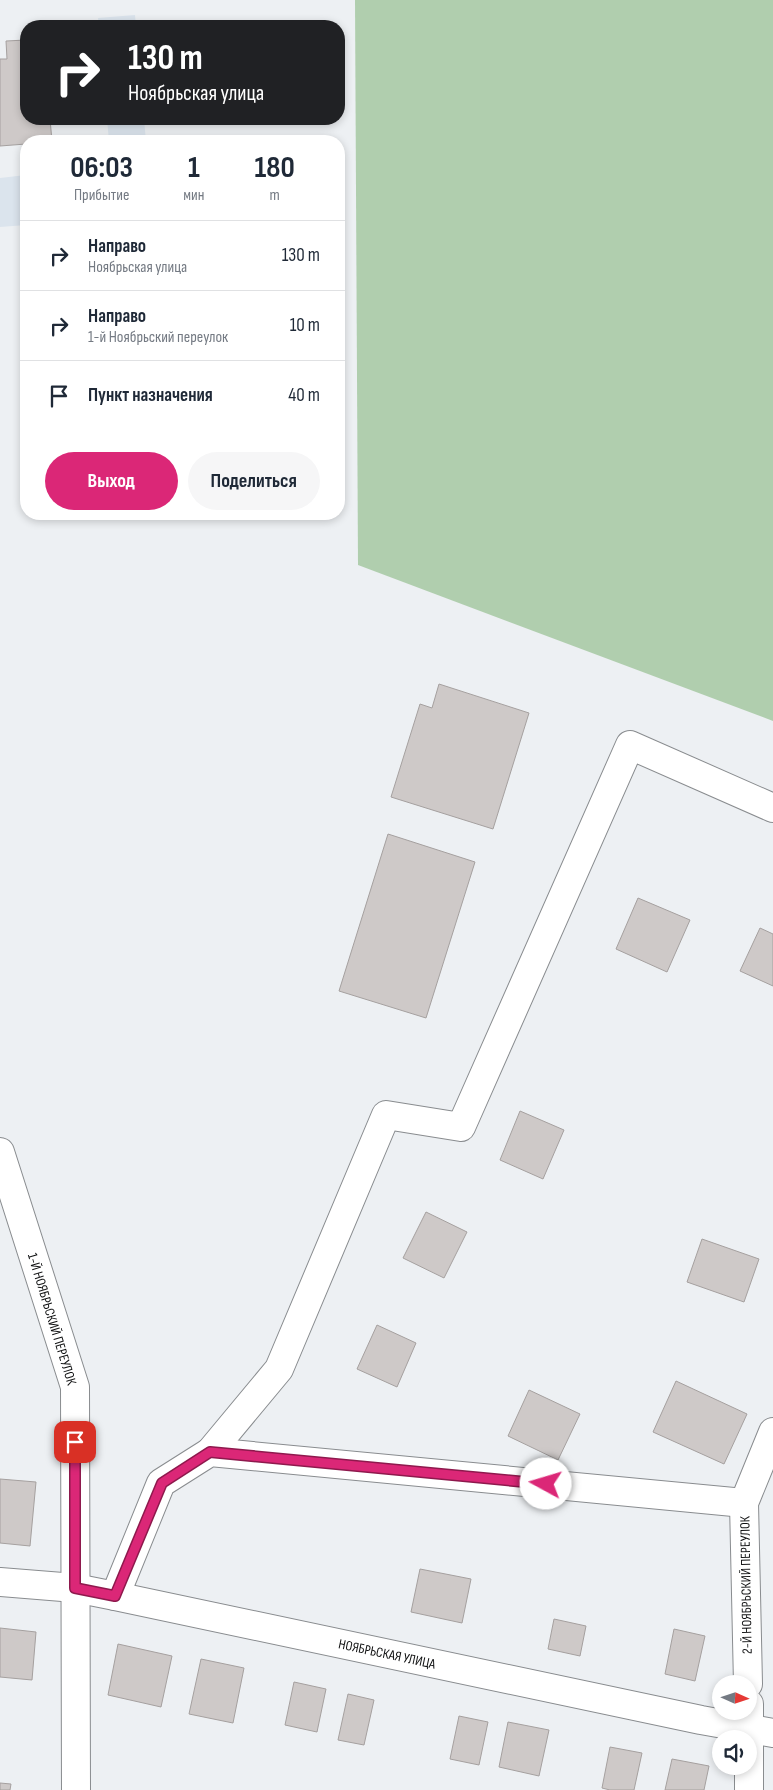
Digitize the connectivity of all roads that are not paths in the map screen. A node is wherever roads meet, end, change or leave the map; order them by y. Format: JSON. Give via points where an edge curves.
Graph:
{"nodes":[{"id":1,"x":773,"y":808,"type":"edge"},
{"id":2,"x":0,"y":1152,"type":"edge"},
{"id":3,"x":773,"y":1432,"type":"edge"},
{"id":4,"x":210,"y":1452,"type":"junction"},
{"id":5,"x":744,"y":1503,"type":"junction"},
{"id":6,"x":0,"y":1582,"type":"edge"},
{"id":7,"x":75,"y":1588,"type":"junction"},
{"id":8,"x":115,"y":1596,"type":"junction"},
{"id":9,"x":748,"y":1675,"type":"edge"},
{"id":10,"x":757,"y":1722,"type":"edge"},
{"id":11,"x":76,"y":1790,"type":"edge"},
{"id":12,"x":748,"y":1790,"type":"edge"}],
"edges":[{"from":1,"to":4,"type":"street","via":[[630,745],[461,1127],[386,1115],[279,1369]]},
{"from":2,"to":7,"type":"street","name":"1-Й НОЯБРЬСКИЙ ПЕРЕУЛОК","via":[[75,1387]]},
{"from":3,"to":5,"type":"street","name":"2-Й НОЯБРЬСКИЙ ПЕРЕУЛОК"},
{"from":4,"to":5,"type":"street"},
{"from":4,"to":8,"type":"street","via":[[162,1483]]},
{"from":5,"to":9,"type":"street","name":"2-Й НОЯБРЬСКИЙ ПЕРЕУЛОК"},
{"from":6,"to":7,"type":"street","name":"НОЯБРЬСКАЯ УЛИЦА"},
{"from":7,"to":8,"type":"street","name":"НОЯБРЬСКАЯ УЛИЦА"},
{"from":7,"to":11,"type":"street","name":"1-Й НОЯБРЬСКИЙ ПЕРЕУЛОК"},
{"from":8,"to":10,"type":"street","name":"НОЯБРЬСКАЯ УЛИЦА","via":[[701,1720]]},
{"from":10,"to":12,"type":"street"}]}
